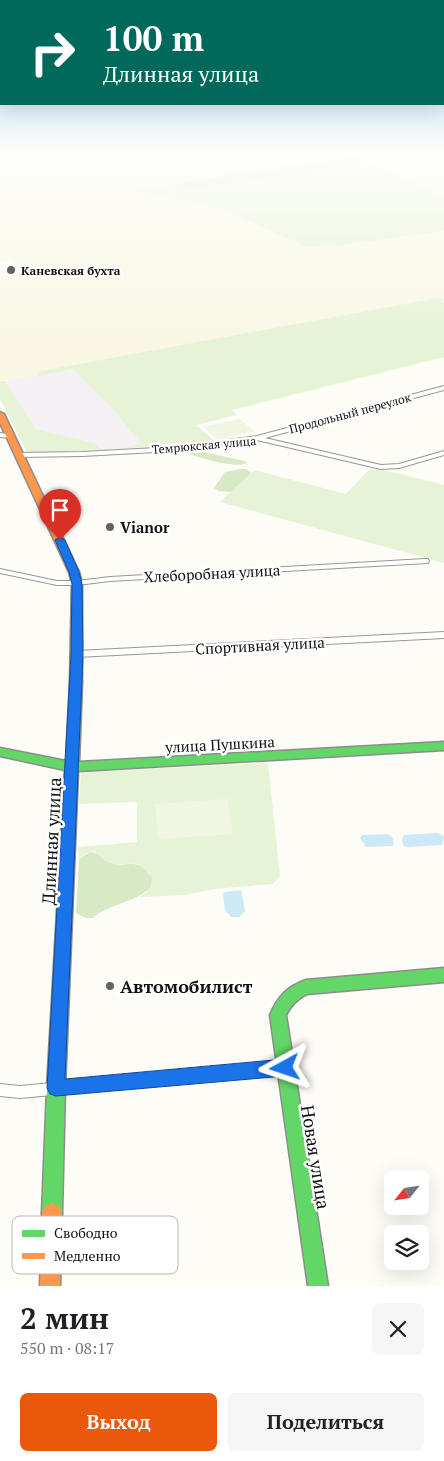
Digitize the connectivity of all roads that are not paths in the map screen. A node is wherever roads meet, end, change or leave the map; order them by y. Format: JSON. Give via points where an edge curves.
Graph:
{"nodes":[{"id":1,"x":444,"y":388,"type":"edge"},
{"id":2,"x":0,"y":414,"type":"edge"},
{"id":3,"x":5,"y":435,"type":"edge"},
{"id":4,"x":257,"y":438,"type":"junction"},
{"id":5,"x":443,"y":452,"type":"edge"},
{"id":6,"x":19,"y":455,"type":"junction"},
{"id":7,"x":425,"y":561,"type":"dead end"},
{"id":8,"x":0,"y":571,"type":"edge"},
{"id":9,"x":77,"y":584,"type":"junction"},
{"id":10,"x":444,"y":635,"type":"edge"},
{"id":11,"x":77,"y":654,"type":"junction"},
{"id":12,"x":444,"y":746,"type":"edge"},
{"id":13,"x":0,"y":752,"type":"edge"},
{"id":14,"x":72,"y":767,"type":"junction"},
{"id":15,"x":444,"y":975,"type":"edge"},
{"id":16,"x":285,"y":1068,"type":"junction"},
{"id":17,"x":56,"y":1088,"type":"junction"},
{"id":18,"x":0,"y":1090,"type":"edge"},
{"id":19,"x":52,"y":1216,"type":"edge"},
{"id":20,"x":318,"y":1286,"type":"edge"}],
"edges":[{"from":1,"to":4,"type":"street","name":"Продольный переулок"},
{"from":2,"to":3,"type":"street","name":"Длинная улица"},
{"from":3,"to":6,"type":"street","name":"Длинная улица"},
{"from":4,"to":5,"type":"street","name":"Темрюкская улица","via":[[382,467],[399,466]]},
{"from":4,"to":6,"type":"street","name":"Темрюкская улица","via":[[175,448]]},
{"from":6,"to":9,"type":"street","name":"Длинная улица","via":[[68,556]]},
{"from":7,"to":9,"type":"street","name":"Хлеборобная улица","via":[[110,578]]},
{"from":8,"to":9,"type":"street","name":"Хлеборобная улица","via":[[46,582]]},
{"from":9,"to":11,"type":"street","name":"Длинная улица"},
{"from":10,"to":11,"type":"street","name":"Спортивная улица"},
{"from":11,"to":14,"type":"street","name":"Длинная улица"},
{"from":12,"to":14,"type":"street","name":"улица Пушкина"},
{"from":13,"to":14,"type":"street","name":"улица Пушкина"},
{"from":14,"to":17,"type":"street","name":"Длинная улица"},
{"from":15,"to":16,"type":"street","name":"Новая улица","via":[[306,987],[292,992],[278,1015]]},
{"from":16,"to":17,"type":"street"},
{"from":16,"to":20,"type":"street","name":"Новая улица"},
{"from":17,"to":18,"type":"street","via":[[20,1092]]},
{"from":17,"to":19,"type":"street","name":"Длинная улица"}]}
